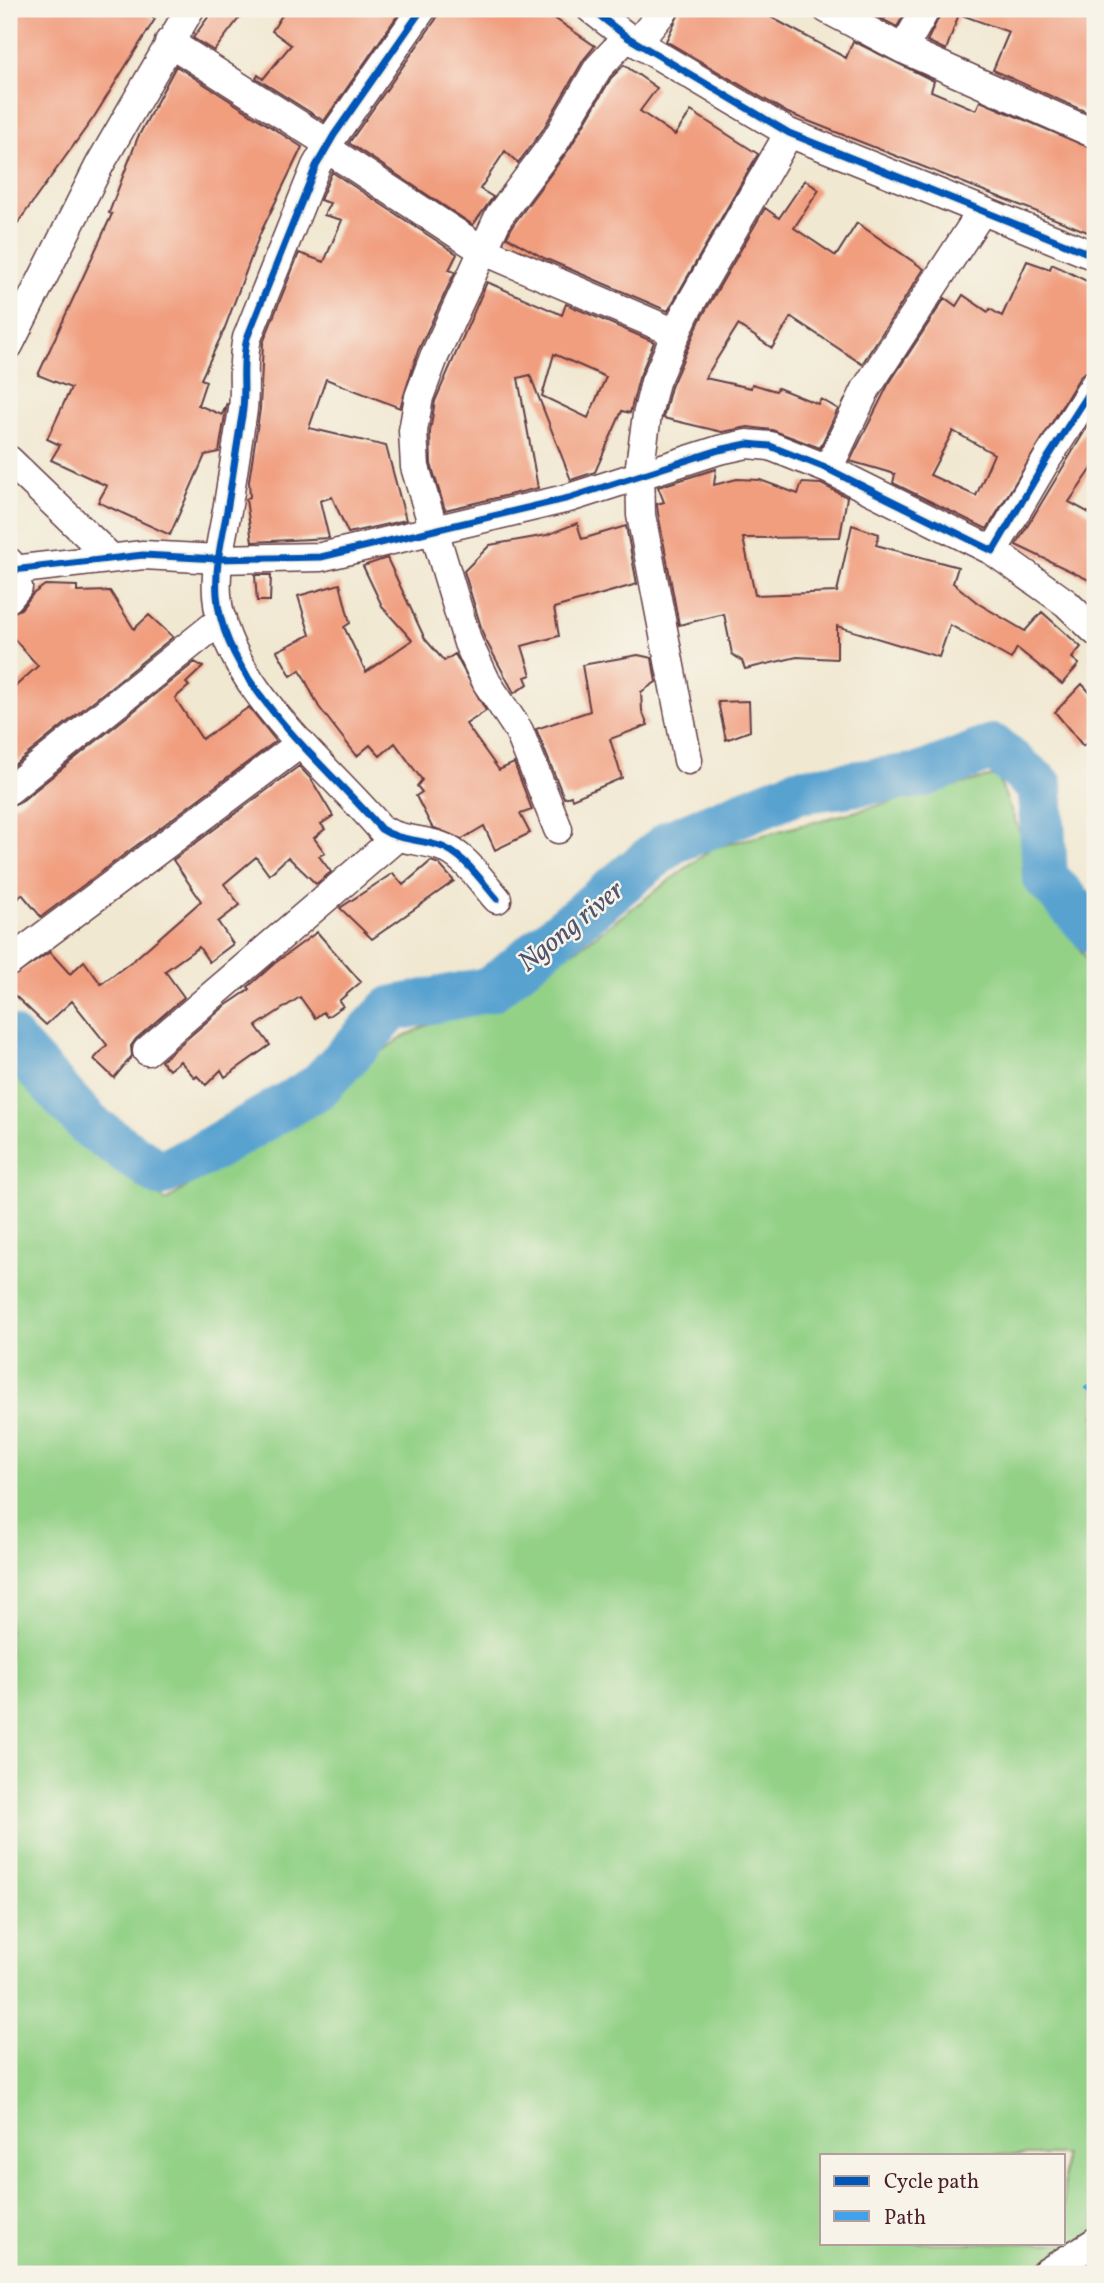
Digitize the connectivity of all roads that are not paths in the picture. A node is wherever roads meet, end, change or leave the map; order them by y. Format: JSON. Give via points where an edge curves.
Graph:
{"nodes":[{"id":1,"x":422,"y":9,"type":"edge"},
{"id":2,"x":591,"y":9,"type":"edge"},
{"id":3,"x":665,"y":9,"type":"edge"},
{"id":4,"x":827,"y":9,"type":"edge"},
{"id":5,"x":926,"y":9,"type":"edge"},
{"id":6,"x":175,"y":21,"type":"edge"},
{"id":7,"x":632,"y":40,"type":"junction"},
{"id":8,"x":903,"y":49,"type":"junction"},
{"id":9,"x":789,"y":133,"type":"junction"},
{"id":10,"x":1095,"y":134,"type":"edge"},
{"id":11,"x":328,"y":146,"type":"junction"},
{"id":12,"x":982,"y":211,"type":"junction"},
{"id":13,"x":482,"y":250,"type":"junction"},
{"id":14,"x":1095,"y":256,"type":"edge"},
{"id":15,"x":676,"y":333,"type":"junction"},
{"id":16,"x":9,"y":345,"type":"edge"},
{"id":17,"x":1095,"y":384,"type":"edge"},
{"id":18,"x":9,"y":460,"type":"edge"},
{"id":19,"x":828,"y":469,"type":"junction"},
{"id":20,"x":640,"y":477,"type":"junction"},
{"id":21,"x":433,"y":530,"type":"junction"},
{"id":22,"x":993,"y":551,"type":"junction"},
{"id":23,"x":111,"y":558,"type":"junction"},
{"id":24,"x":219,"y":559,"type":"junction"},
{"id":25,"x":11,"y":566,"type":"edge"},
{"id":26,"x":9,"y":598,"type":"edge"},
{"id":27,"x":222,"y":619,"type":"junction"},
{"id":28,"x":1095,"y":631,"type":"edge"},
{"id":29,"x":301,"y":743,"type":"junction"},
{"id":30,"x":688,"y":760,"type":"dead end"},
{"id":31,"x":9,"y":789,"type":"edge"},
{"id":32,"x":558,"y":829,"type":"dead end"},
{"id":33,"x":397,"y":837,"type":"junction"},
{"id":34,"x":497,"y":899,"type":"dead end"},
{"id":35,"x":9,"y":962,"type":"edge"},
{"id":36,"x":147,"y":1051,"type":"dead end"},
{"id":37,"x":1095,"y":2242,"type":"edge"},
{"id":38,"x":1044,"y":2274,"type":"edge"}],
"edges":[{"from":1,"to":11,"type":"street"},
{"from":2,"to":7,"type":"street"},
{"from":3,"to":7,"type":"street"},
{"from":4,"to":8,"type":"street"},
{"from":5,"to":8,"type":"street"},
{"from":6,"to":11,"type":"street"},
{"from":6,"to":16,"type":"street"},
{"from":7,"to":9,"type":"street"},
{"from":7,"to":13,"type":"street","via":[[585,87],[556,141],[499,216]]},
{"from":8,"to":10,"type":"street"},
{"from":9,"to":12,"type":"street"},
{"from":9,"to":15,"type":"street"},
{"from":11,"to":13,"type":"street"},
{"from":11,"to":24,"type":"street","via":[[247,338],[241,367],[243,413]]},
{"from":12,"to":14,"type":"street"},
{"from":12,"to":19,"type":"street","via":[[866,389]]},
{"from":13,"to":15,"type":"street"},
{"from":13,"to":21,"type":"street","via":[[419,397],[415,467]]},
{"from":15,"to":20,"type":"street","via":[[655,382]]},
{"from":17,"to":22,"type":"street"},
{"from":18,"to":23,"type":"street"},
{"from":19,"to":20,"type":"street","via":[[770,446],[747,444]]},
{"from":19,"to":22,"type":"street"},
{"from":20,"to":21,"type":"street"},
{"from":20,"to":30,"type":"street","via":[[643,526]]},
{"from":21,"to":24,"type":"street","via":[[321,557]]},
{"from":21,"to":32,"type":"street","via":[[468,643],[487,683],[519,731]]},
{"from":22,"to":28,"type":"street","via":[[1066,603]]},
{"from":23,"to":24,"type":"street"},
{"from":23,"to":25,"type":"street"},
{"from":24,"to":27,"type":"street","via":[[217,594]]},
{"from":25,"to":26,"type":"street","via":[[18,587]]},
{"from":27,"to":29,"type":"street","via":[[247,677]]},
{"from":27,"to":31,"type":"street"},
{"from":29,"to":33,"type":"street","via":[[381,829]]},
{"from":29,"to":35,"type":"street"},
{"from":33,"to":34,"type":"street","via":[[452,852]]},
{"from":33,"to":36,"type":"street"},
{"from":37,"to":38,"type":"street"}]}
